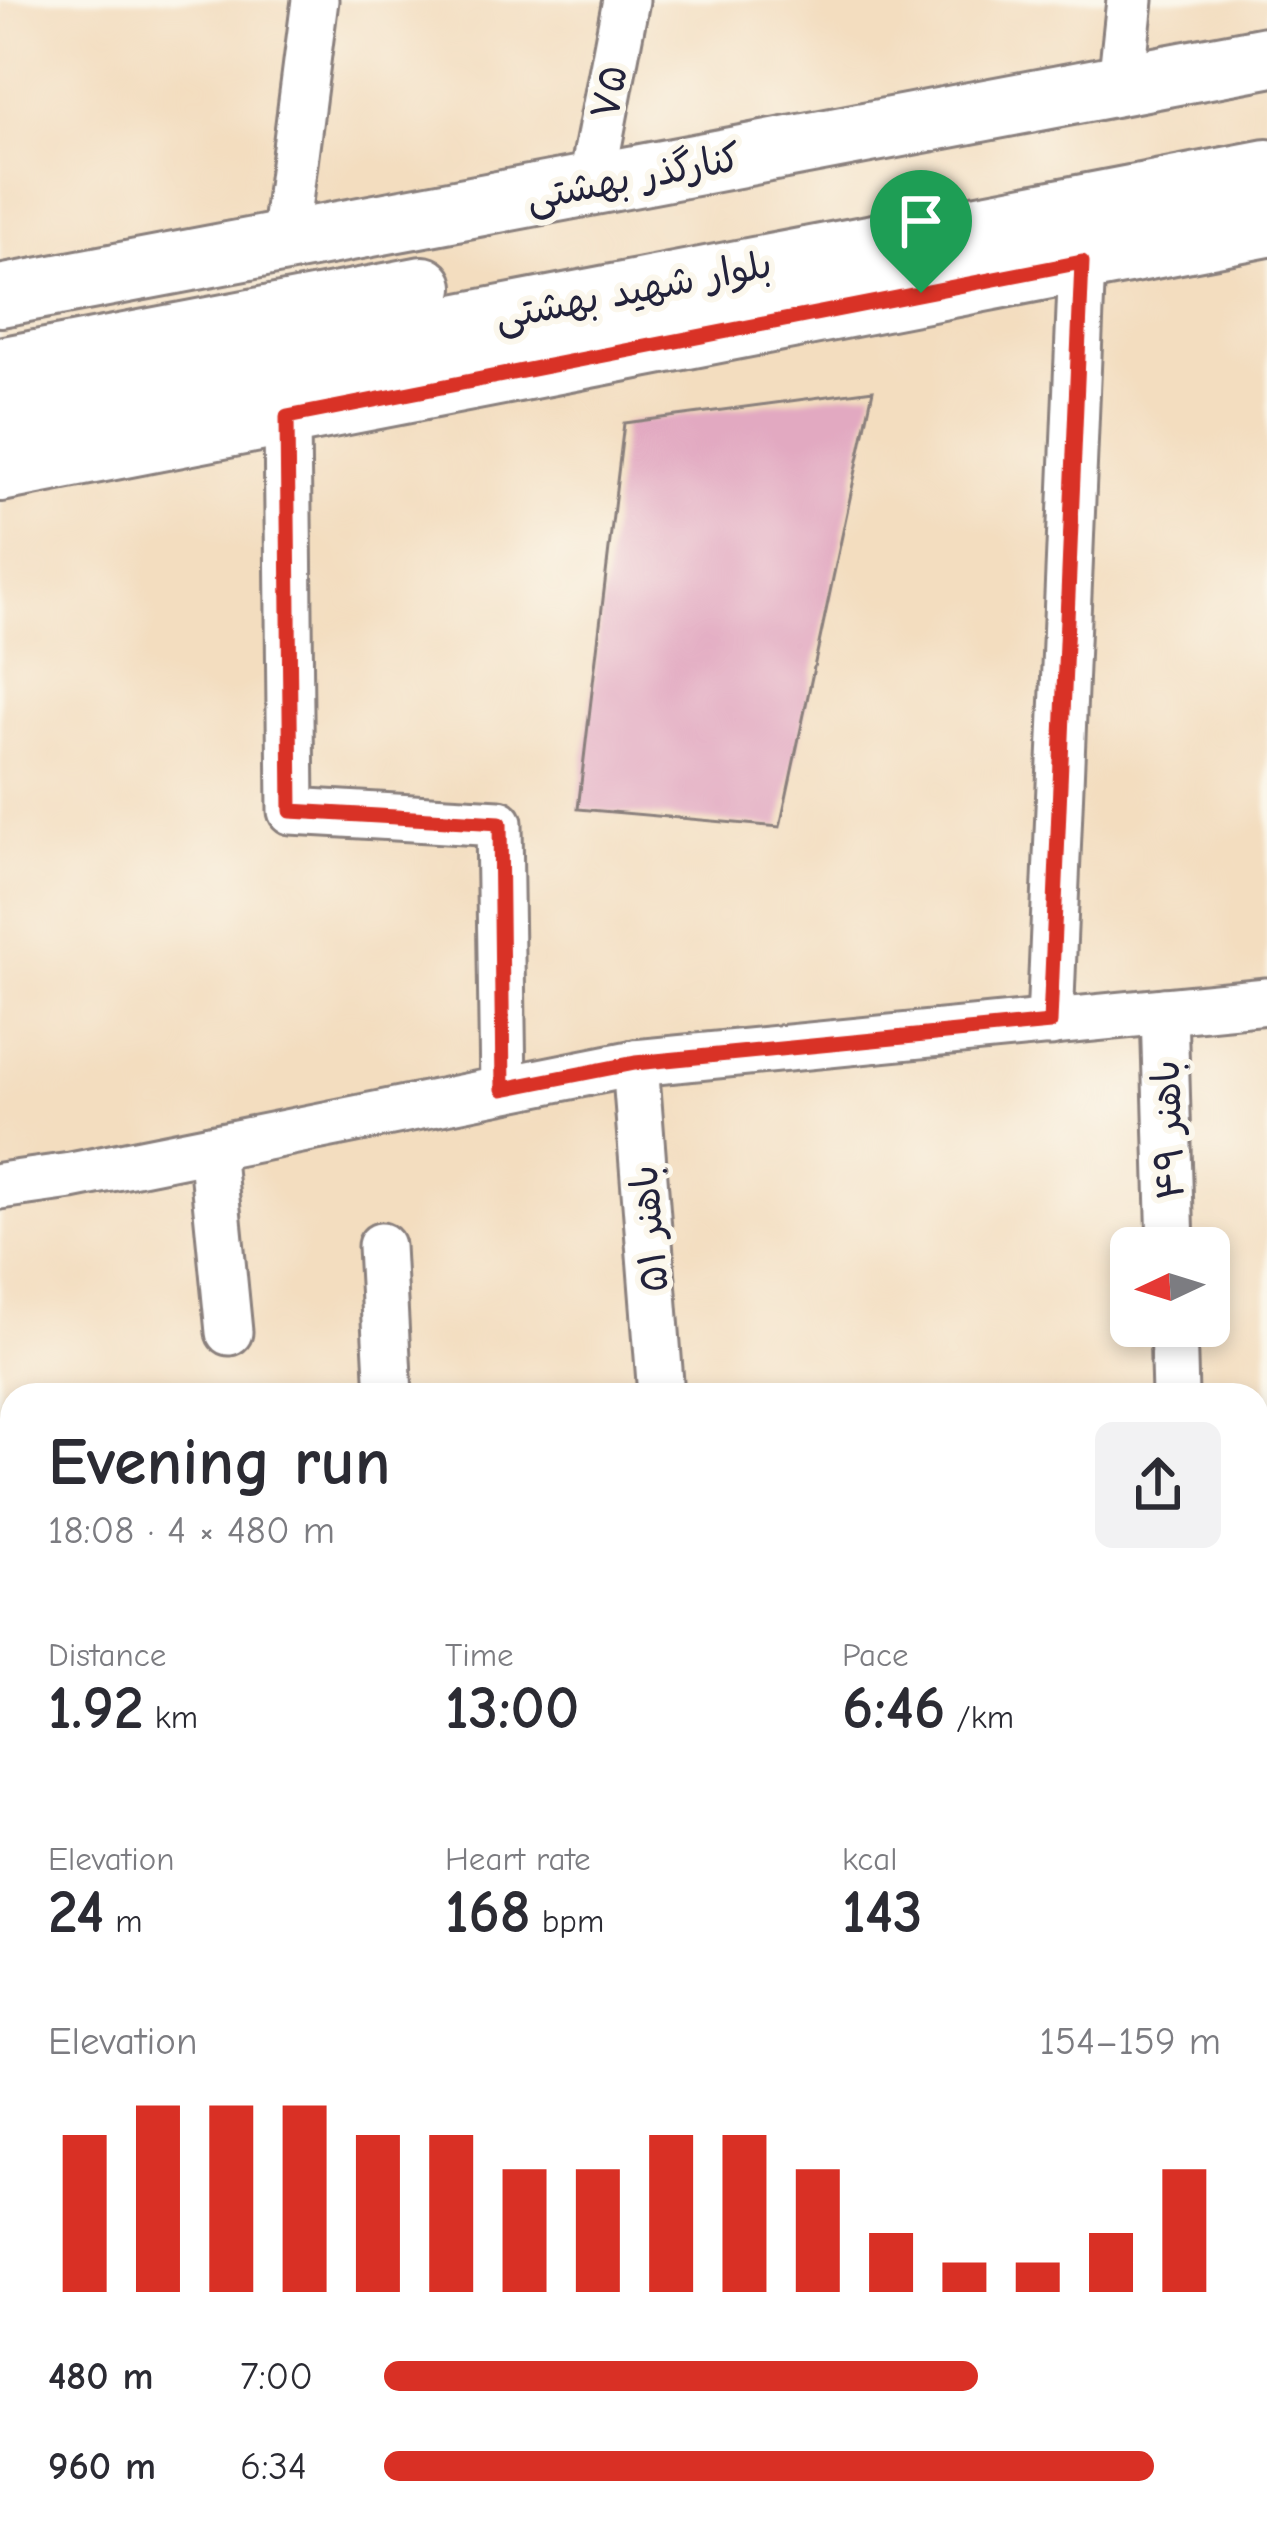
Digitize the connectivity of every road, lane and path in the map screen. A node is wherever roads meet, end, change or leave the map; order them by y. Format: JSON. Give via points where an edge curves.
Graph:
{"nodes":[{"id":1,"x":315,"y":0,"type":"edge"},
{"id":2,"x":623,"y":0,"type":"edge"},
{"id":3,"x":1130,"y":0,"type":"edge"},
{"id":4,"x":1267,"y":57,"type":"edge"},
{"id":5,"x":1121,"y":84,"type":"junction"},
{"id":6,"x":1267,"y":132,"type":"edge"},
{"id":7,"x":1267,"y":170,"type":"edge"},
{"id":8,"x":590,"y":184,"type":"junction"},
{"id":9,"x":1267,"y":226,"type":"edge"},
{"id":10,"x":284,"y":241,"type":"junction"},
{"id":11,"x":1082,"y":262,"type":"junction"},
{"id":12,"x":0,"y":296,"type":"edge"},
{"id":13,"x":0,"y":368,"type":"edge"},
{"id":14,"x":0,"y":412,"type":"edge"},
{"id":15,"x":287,"y":417,"type":"junction"},
{"id":16,"x":0,"y":471,"type":"edge"},
{"id":17,"x":1267,"y":1001,"type":"edge"},
{"id":18,"x":1164,"y":1011,"type":"junction"},
{"id":19,"x":1050,"y":1023,"type":"junction"},
{"id":20,"x":635,"y":1063,"type":"junction"},
{"id":21,"x":503,"y":1089,"type":"junction"},
{"id":22,"x":212,"y":1148,"type":"junction"},
{"id":23,"x":0,"y":1186,"type":"edge"},
{"id":24,"x":1170,"y":1227,"type":"edge"},
{"id":25,"x":381,"y":1246,"type":"dead end"},
{"id":26,"x":229,"y":1332,"type":"dead end"},
{"id":27,"x":1174,"y":1347,"type":"edge"},
{"id":28,"x":387,"y":1383,"type":"edge"},
{"id":29,"x":661,"y":1383,"type":"edge"},
{"id":30,"x":1175,"y":1383,"type":"edge"}],
"edges":[{"from":1,"to":10,"type":"street"},
{"from":2,"to":8,"type":"street","name":"۷۵"},
{"from":3,"to":5,"type":"street"},
{"from":4,"to":5,"type":"main road","name":"کنارگذر بهشتی"},
{"from":5,"to":8,"type":"main road","name":"کنارگذر بهشتی"},
{"from":6,"to":13,"type":"main road","name":"بلوار شهید بهشتی"},
{"from":7,"to":14,"type":"main road","name":"بلوار شهید بهشتی"},
{"from":8,"to":10,"type":"main road","name":"کنارگذر بهشتی"},
{"from":9,"to":11,"type":"main road"},
{"from":10,"to":12,"type":"main road","name":"کنارگذر بهشتی"},
{"from":11,"to":15,"type":"main road"},
{"from":11,"to":19,"type":"street"},
{"from":15,"to":16,"type":"main road"},
{"from":15,"to":21,"type":"street","via":[[291,811],[500,823]]},
{"from":17,"to":18,"type":"street"},
{"from":18,"to":19,"type":"street"},
{"from":18,"to":24,"type":"street","name":"باهنر ۴۹"},
{"from":19,"to":20,"type":"street"},
{"from":20,"to":21,"type":"street"},
{"from":20,"to":29,"type":"street","name":"باهنر ۵۱"},
{"from":21,"to":22,"type":"street"},
{"from":22,"to":23,"type":"street"},
{"from":22,"to":26,"type":"street"},
{"from":25,"to":28,"type":"street"},
{"from":27,"to":30,"type":"street"}]}
